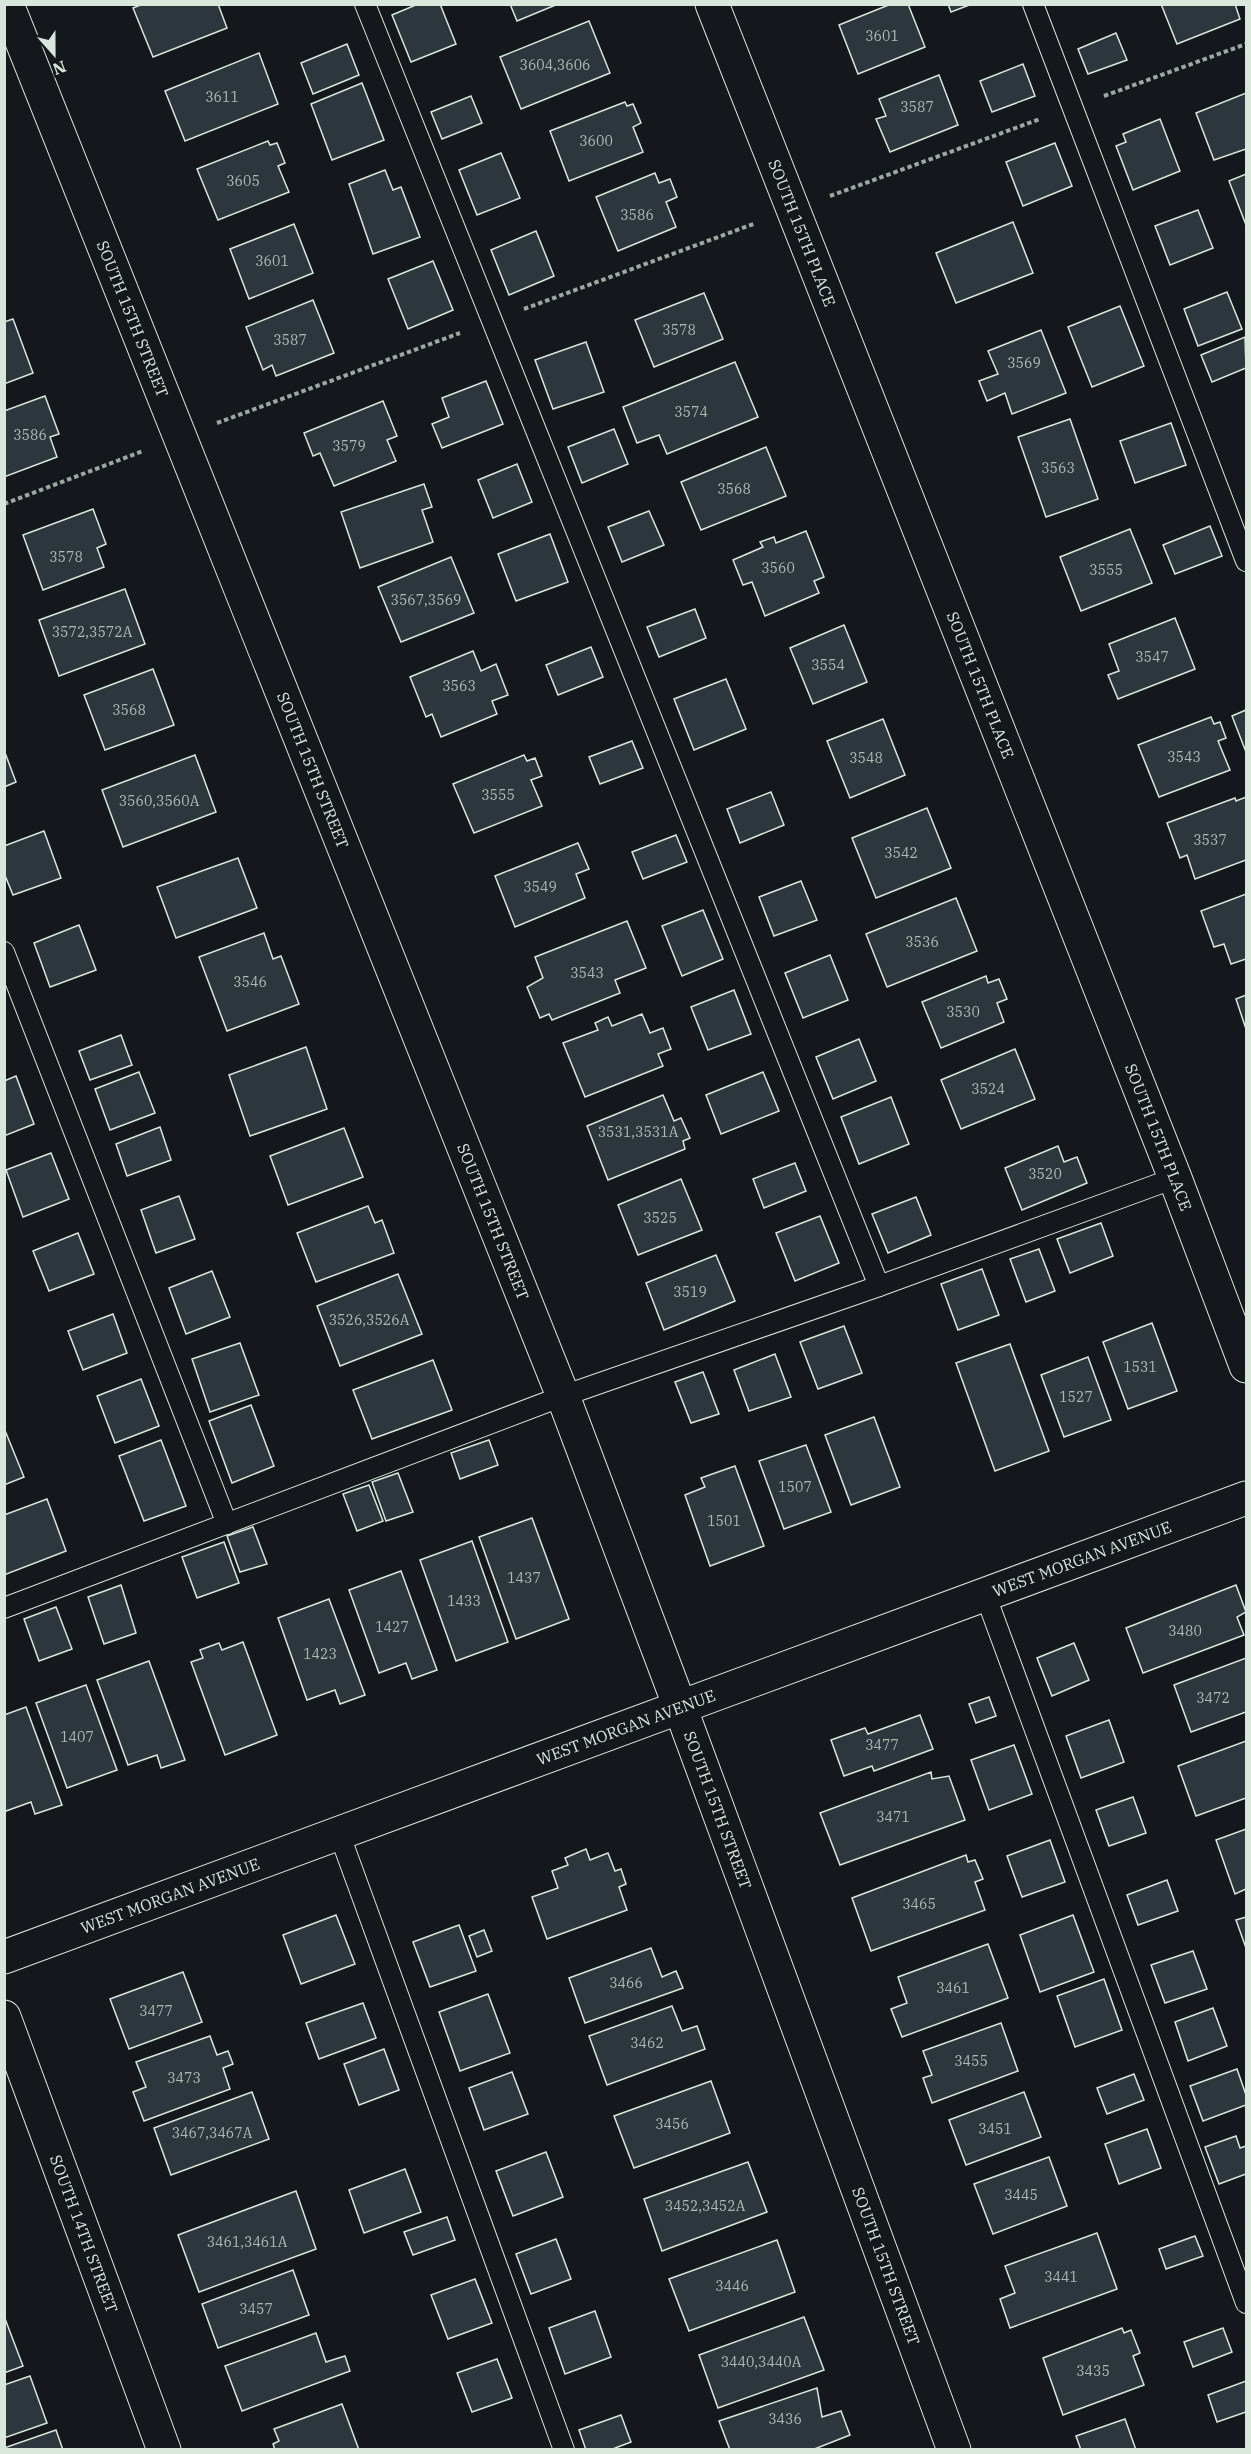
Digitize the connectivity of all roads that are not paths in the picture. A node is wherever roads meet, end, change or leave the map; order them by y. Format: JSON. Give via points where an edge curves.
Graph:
{"nodes":[{"id":1,"x":7,"y":4,"type":"edge"},
{"id":2,"x":365,"y":4,"type":"edge"},
{"id":3,"x":712,"y":4,"type":"edge"},
{"id":4,"x":1033,"y":4,"type":"edge"},
{"id":5,"x":1246,"y":561,"type":"edge"},
{"id":6,"x":4,"y":952,"type":"edge"},
{"id":7,"x":1175,"y":1178,"type":"junction"},
{"id":8,"x":879,"y":1286,"type":"junction"},
{"id":9,"x":1246,"y":1366,"type":"edge"},
{"id":10,"x":563,"y":1396,"type":"junction"},
{"id":11,"x":1246,"y":1498,"type":"edge"},
{"id":12,"x":227,"y":1524,"type":"junction"},
{"id":13,"x":985,"y":1594,"type":"junction"},
{"id":14,"x":4,"y":1608,"type":"edge"},
{"id":15,"x":681,"y":1707,"type":"junction"},
{"id":16,"x":339,"y":1833,"type":"junction"},
{"id":17,"x":4,"y":1957,"type":"edge"},
{"id":18,"x":4,"y":2017,"type":"edge"},
{"id":19,"x":1246,"y":2303,"type":"edge"},
{"id":20,"x":164,"y":2450,"type":"edge"},
{"id":21,"x":564,"y":2450,"type":"edge"},
{"id":22,"x":954,"y":2450,"type":"edge"}],
"edges":[{"from":1,"to":10,"type":"street","name":"SOUTH 15TH STREET"},
{"from":2,"to":8,"type":"lane"},
{"from":3,"to":7,"type":"street","name":"SOUTH 15TH PLACE"},
{"from":4,"to":5,"type":"lane"},
{"from":6,"to":12,"type":"lane"},
{"from":7,"to":8,"type":"lane"},
{"from":7,"to":9,"type":"street","name":"SOUTH 15TH PLACE"},
{"from":8,"to":10,"type":"lane"},
{"from":10,"to":12,"type":"lane"},
{"from":10,"to":15,"type":"street","name":"SOUTH 15TH STREET"},
{"from":11,"to":13,"type":"street","name":"WEST MORGAN AVENUE"},
{"from":12,"to":14,"type":"lane"},
{"from":13,"to":15,"type":"street","name":"WEST MORGAN AVENUE"},
{"from":13,"to":19,"type":"lane"},
{"from":15,"to":16,"type":"street","name":"WEST MORGAN AVENUE"},
{"from":15,"to":22,"type":"street","name":"SOUTH 15TH STREET"},
{"from":16,"to":17,"type":"street","name":"WEST MORGAN AVENUE"},
{"from":16,"to":21,"type":"lane"},
{"from":18,"to":20,"type":"street","name":"SOUTH 14TH STREET"}]}
